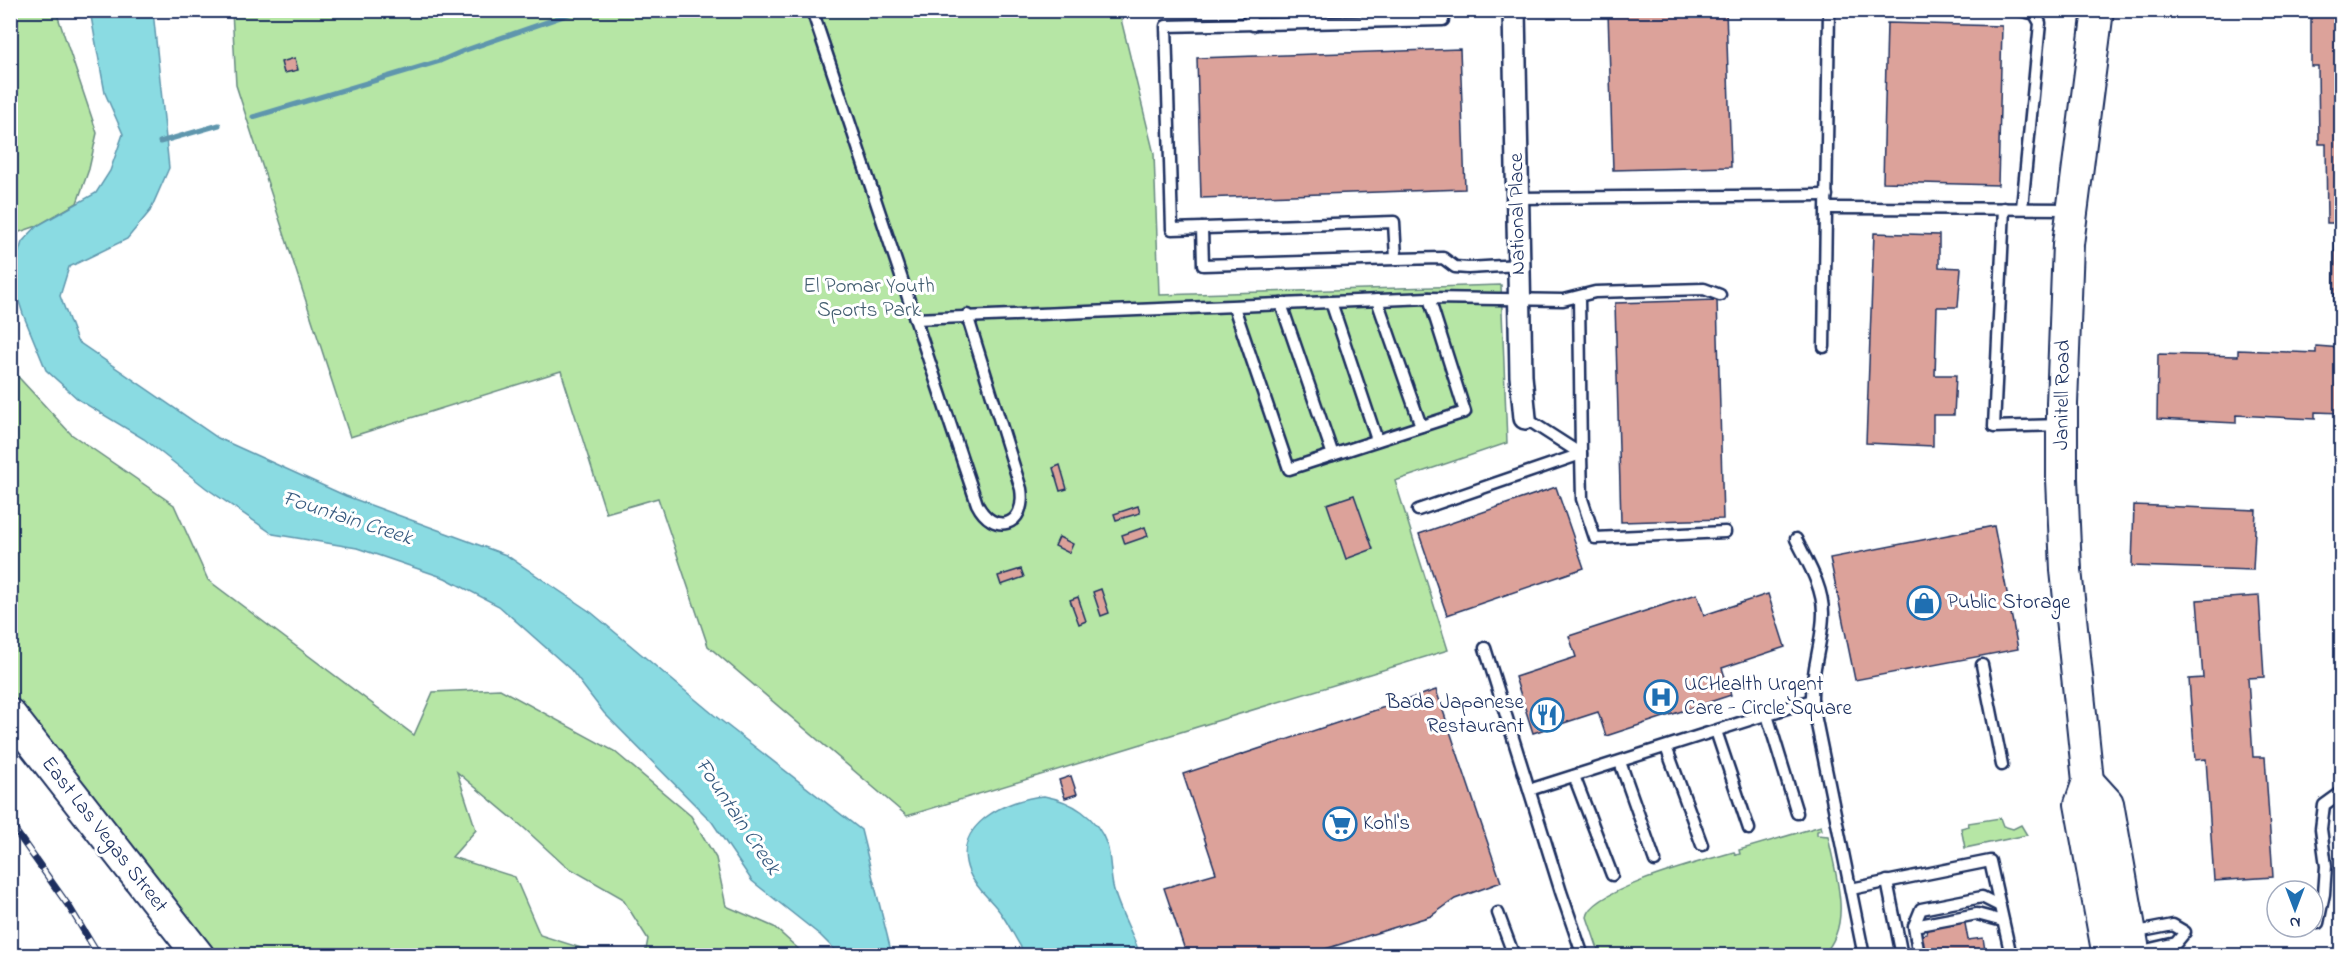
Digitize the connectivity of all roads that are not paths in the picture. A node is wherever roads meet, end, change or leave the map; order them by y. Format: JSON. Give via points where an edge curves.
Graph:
{"nodes":[{"id":1,"x":812,"y":10,"type":"edge"},
{"id":2,"x":1247,"y":10,"type":"edge"},
{"id":3,"x":1443,"y":10,"type":"edge"},
{"id":4,"x":1514,"y":10,"type":"edge"},
{"id":5,"x":1828,"y":10,"type":"edge"},
{"id":6,"x":2020,"y":10,"type":"edge"},
{"id":7,"x":2098,"y":10,"type":"edge"},
{"id":8,"x":1253,"y":25,"type":"junction"},
{"id":9,"x":1827,"y":195,"type":"junction"},
{"id":10,"x":1518,"y":198,"type":"junction"},
{"id":11,"x":1827,"y":208,"type":"junction"},
{"id":12,"x":2004,"y":208,"type":"junction"},
{"id":13,"x":2022,"y":208,"type":"junction"},
{"id":14,"x":2072,"y":209,"type":"junction"},
{"id":15,"x":1202,"y":228,"type":"junction"},
{"id":16,"x":1396,"y":260,"type":"junction"},
{"id":17,"x":1519,"y":265,"type":"junction"},
{"id":18,"x":1719,"y":295,"type":"dead end"},
{"id":19,"x":1579,"y":297,"type":"junction"},
{"id":20,"x":1429,"y":298,"type":"junction"},
{"id":21,"x":1520,"y":298,"type":"junction"},
{"id":22,"x":1377,"y":300,"type":"junction"},
{"id":23,"x":1331,"y":302,"type":"junction"},
{"id":24,"x":1281,"y":304,"type":"junction"},
{"id":25,"x":1234,"y":307,"type":"junction"},
{"id":26,"x":968,"y":315,"type":"junction"},
{"id":27,"x":915,"y":319,"type":"junction"},
{"id":28,"x":1824,"y":347,"type":"dead end"},
{"id":29,"x":1525,"y":417,"type":"joint"},
{"id":30,"x":2062,"y":425,"type":"junction"},
{"id":31,"x":1421,"y":426,"type":"junction"},
{"id":32,"x":1377,"y":440,"type":"junction"},
{"id":33,"x":1581,"y":454,"type":"junction"},
{"id":34,"x":1333,"y":455,"type":"junction"},
{"id":35,"x":1418,"y":510,"type":"dead end"},
{"id":36,"x":1725,"y":532,"type":"dead end"},
{"id":37,"x":1796,"y":539,"type":"dead end"},
{"id":38,"x":1485,"y":648,"type":"dead end"},
{"id":39,"x":1982,"y":665,"type":"dead end"},
{"id":40,"x":1812,"y":700,"type":"junction"},
{"id":41,"x":10,"y":714,"type":"edge"},
{"id":42,"x":1767,"y":715,"type":"junction"},
{"id":43,"x":1716,"y":731,"type":"junction"},
{"id":44,"x":1665,"y":747,"type":"junction"},
{"id":45,"x":1620,"y":762,"type":"junction"},
{"id":46,"x":2002,"y":765,"type":"dead end"},
{"id":47,"x":1574,"y":776,"type":"junction"},
{"id":48,"x":1529,"y":790,"type":"junction"},
{"id":49,"x":2342,"y":792,"type":"edge"},
{"id":50,"x":1797,"y":813,"type":"dead end"},
{"id":51,"x":1749,"y":829,"type":"dead end"},
{"id":52,"x":1702,"y":845,"type":"dead end"},
{"id":53,"x":1655,"y":861,"type":"dead end"},
{"id":54,"x":1612,"y":875,"type":"dead end"},
{"id":55,"x":2325,"y":880,"type":"edge"},
{"id":56,"x":1887,"y":882,"type":"junction"},
{"id":57,"x":1851,"y":889,"type":"junction"},
{"id":58,"x":2000,"y":906,"type":"junction"},
{"id":59,"x":1498,"y":913,"type":"dead end"},
{"id":60,"x":2003,"y":921,"type":"junction"},
{"id":61,"x":1914,"y":926,"type":"junction"},
{"id":62,"x":2127,"y":949,"type":"edge"},
{"id":63,"x":199,"y":956,"type":"edge"},
{"id":64,"x":1514,"y":956,"type":"edge"},
{"id":65,"x":1583,"y":956,"type":"edge"},
{"id":66,"x":1864,"y":956,"type":"edge"},
{"id":67,"x":1902,"y":956,"type":"edge"},
{"id":68,"x":1919,"y":956,"type":"edge"},
{"id":69,"x":2011,"y":956,"type":"edge"}],
"edges":[{"from":1,"to":27,"type":"lane"},
{"from":2,"to":8,"type":"lane"},
{"from":3,"to":8,"type":"lane","via":[[1443,20]]},
{"from":4,"to":10,"type":"street","name":"National Place"},
{"from":5,"to":9,"type":"lane"},
{"from":6,"to":13,"type":"lane","via":[[2036,14],[2040,23]]},
{"from":7,"to":14,"type":"street","name":"Janitell Road"},
{"from":8,"to":15,"type":"lane","via":[[1166,26],[1172,229]]},
{"from":9,"to":10,"type":"lane"},
{"from":9,"to":11,"type":"lane"},
{"from":10,"to":17,"type":"street","name":"National Place"},
{"from":11,"to":12,"type":"lane"},
{"from":11,"to":28,"type":"lane"},
{"from":12,"to":13,"type":"lane"},
{"from":12,"to":30,"type":"lane","via":[[1994,426]]},
{"from":13,"to":14,"type":"lane"},
{"from":14,"to":30,"type":"street","name":"Janitell Road"},
{"from":15,"to":16,"type":"lane","via":[[1394,222]]},
{"from":15,"to":16,"type":"lane","via":[[1203,266]]},
{"from":16,"to":17,"type":"lane","via":[[1443,258],[1455,267],[1468,268]]},
{"from":17,"to":21,"type":"street","name":"National Place"},
{"from":18,"to":19,"type":"lane","via":[[1704,289],[1595,292]]},
{"from":19,"to":21,"type":"lane"},
{"from":19,"to":33,"type":"lane"},
{"from":20,"to":21,"type":"lane"},
{"from":20,"to":22,"type":"lane"},
{"from":20,"to":31,"type":"lane","via":[[1465,412]]},
{"from":21,"to":29,"type":"street","name":"National Place"},
{"from":22,"to":23,"type":"lane"},
{"from":22,"to":31,"type":"lane"},
{"from":23,"to":24,"type":"lane"},
{"from":23,"to":32,"type":"lane"},
{"from":24,"to":25,"type":"lane"},
{"from":24,"to":34,"type":"lane"},
{"from":25,"to":26,"type":"lane"},
{"from":25,"to":34,"type":"lane","via":[[1288,469]]},
{"from":26,"to":27,"type":"lane"},
{"from":26,"to":27,"type":"lane","via":[[1021,489],[1021,509],[1017,518],[1009,522],[990,520],[977,504]]},
{"from":29,"to":33,"type":"lane"},
{"from":30,"to":62,"type":"street","name":"Janitell Road","via":[[2066,570],[2088,781],[2080,804]]},
{"from":31,"to":32,"type":"lane"},
{"from":32,"to":34,"type":"lane"},
{"from":33,"to":35,"type":"lane"},
{"from":33,"to":36,"type":"lane","via":[[1582,499],[1595,538]]},
{"from":37,"to":40,"type":"lane","via":[[1820,588],[1823,613]]},
{"from":38,"to":48,"type":"lane"},
{"from":39,"to":46,"type":"lane"},
{"from":40,"to":42,"type":"lane"},
{"from":40,"to":57,"type":"lane"},
{"from":41,"to":63,"type":"street","name":"East Las Vegas Street"},
{"from":42,"to":43,"type":"lane"},
{"from":42,"to":50,"type":"lane"},
{"from":43,"to":44,"type":"lane"},
{"from":43,"to":51,"type":"lane"},
{"from":44,"to":45,"type":"lane"},
{"from":44,"to":52,"type":"lane"},
{"from":45,"to":47,"type":"lane"},
{"from":45,"to":53,"type":"lane"},
{"from":47,"to":48,"type":"lane"},
{"from":47,"to":54,"type":"lane"},
{"from":48,"to":65,"type":"lane"},
{"from":49,"to":55,"type":"lane","via":[[2324,805],[2321,829]]},
{"from":56,"to":57,"type":"lane"},
{"from":56,"to":58,"type":"lane","via":[[1990,861]]},
{"from":56,"to":67,"type":"lane"},
{"from":57,"to":66,"type":"lane"},
{"from":58,"to":60,"type":"lane"},
{"from":58,"to":61,"type":"lane","via":[[1982,897],[1921,909]]},
{"from":59,"to":64,"type":"lane"},
{"from":60,"to":61,"type":"lane","via":[[1977,914]]},
{"from":60,"to":69,"type":"lane"},
{"from":61,"to":68,"type":"lane"}]}
